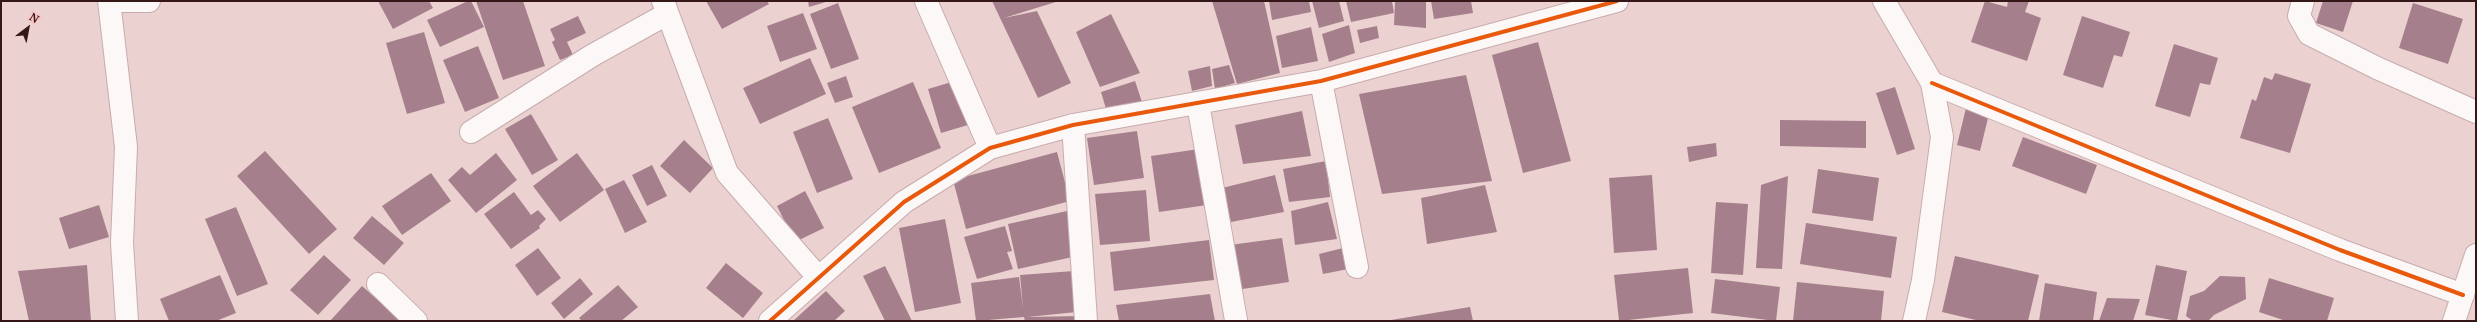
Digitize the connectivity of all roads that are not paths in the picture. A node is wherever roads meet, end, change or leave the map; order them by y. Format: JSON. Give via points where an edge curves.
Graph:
{"nodes":[{"id":1,"x":109,"y":1,"type":"edge"},
{"id":2,"x":150,"y":1,"type":"edge"},
{"id":3,"x":926,"y":1,"type":"edge"},
{"id":4,"x":1617,"y":1,"type":"edge"},
{"id":5,"x":1884,"y":1,"type":"edge"},
{"id":6,"x":2304,"y":1,"type":"edge"},
{"id":7,"x":665,"y":7,"type":"edge"},
{"id":8,"x":1321,"y":81,"type":"junction"},
{"id":9,"x":1932,"y":84,"type":"junction"},
{"id":10,"x":1198,"y":104,"type":"junction"},
{"id":11,"x":2476,"y":112,"type":"edge"},
{"id":12,"x":1073,"y":125,"type":"junction"},
{"id":13,"x":471,"y":132,"type":"dead end"},
{"id":14,"x":990,"y":148,"type":"junction"},
{"id":15,"x":2476,"y":255,"type":"edge"},
{"id":16,"x":1357,"y":267,"type":"dead end"},
{"id":17,"x":818,"y":277,"type":"junction"},
{"id":18,"x":378,"y":284,"type":"dead end"},
{"id":19,"x":2463,"y":296,"type":"junction"},
{"id":20,"x":1236,"y":320,"type":"dead end"},
{"id":21,"x":127,"y":321,"type":"edge"},
{"id":22,"x":416,"y":321,"type":"edge"},
{"id":23,"x":770,"y":321,"type":"edge"},
{"id":24,"x":1086,"y":321,"type":"edge"},
{"id":25,"x":1914,"y":321,"type":"edge"},
{"id":26,"x":2454,"y":321,"type":"edge"}],
"edges":[{"from":1,"to":2,"type":"street"},
{"from":1,"to":21,"type":"street","via":[[126,147],[122,243]]},
{"from":3,"to":14,"type":"street"},
{"from":4,"to":8,"type":"street"},
{"from":5,"to":9,"type":"street"},
{"from":6,"to":11,"type":"street","via":[[2298,16],[2309,34],[2377,68]]},
{"from":7,"to":13,"type":"street"},
{"from":7,"to":17,"type":"street","via":[[727,173]]},
{"from":8,"to":10,"type":"street"},
{"from":8,"to":16,"type":"street"},
{"from":9,"to":19,"type":"street","via":[[2332,247]]},
{"from":9,"to":25,"type":"street","via":[[1942,137],[1923,280]]},
{"from":10,"to":12,"type":"street"},
{"from":10,"to":20,"type":"street"},
{"from":12,"to":14,"type":"street"},
{"from":12,"to":24,"type":"street"},
{"from":14,"to":17,"type":"street","via":[[904,202]]},
{"from":15,"to":19,"type":"street"},
{"from":17,"to":23,"type":"street"},
{"from":18,"to":22,"type":"street"},
{"from":19,"to":26,"type":"street"}]}
